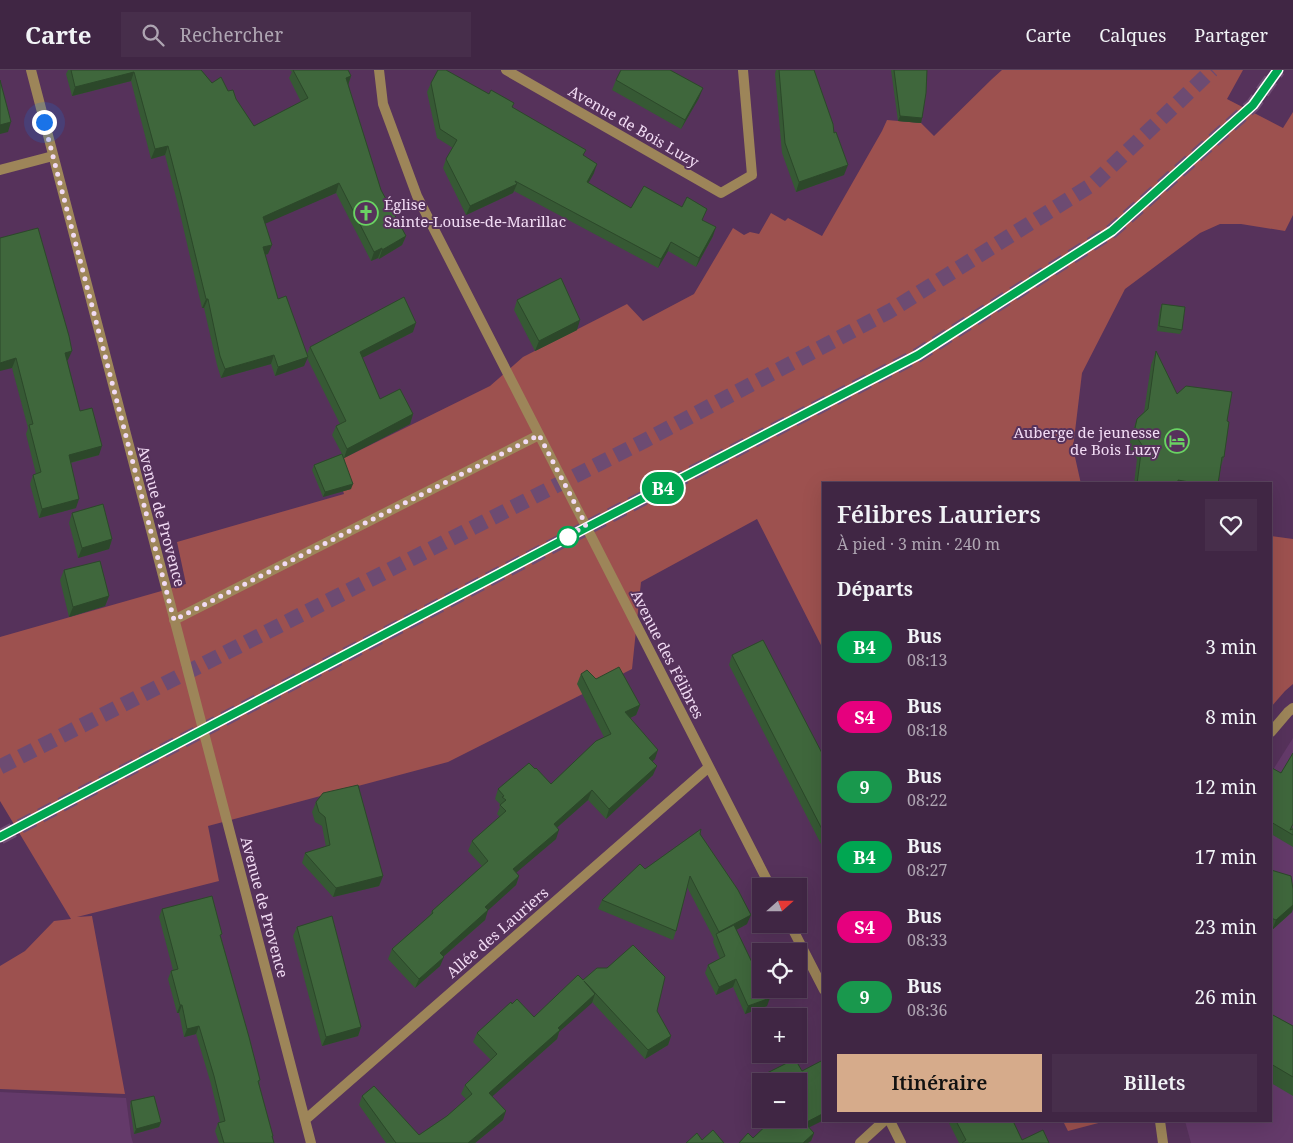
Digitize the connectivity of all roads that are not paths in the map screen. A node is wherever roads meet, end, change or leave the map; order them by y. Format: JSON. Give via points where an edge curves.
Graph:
{"nodes":[{"id":1,"x":31,"y":70,"type":"edge"},
{"id":2,"x":379,"y":70,"type":"edge"},
{"id":3,"x":506,"y":70,"type":"edge"},
{"id":4,"x":743,"y":70,"type":"edge"},
{"id":5,"x":53,"y":156,"type":"junction"},
{"id":6,"x":0,"y":170,"type":"edge"},
{"id":7,"x":539,"y":435,"type":"junction"},
{"id":8,"x":174,"y":620,"type":"junction"},
{"id":9,"x":1293,"y":708,"type":"edge"},
{"id":10,"x":1272,"y":731,"type":"edge"},
{"id":11,"x":709,"y":767,"type":"junction"},
{"id":12,"x":766,"y":878,"type":"edge"},
{"id":13,"x":795,"y":933,"type":"edge"},
{"id":14,"x":822,"y":986,"type":"edge"},
{"id":15,"x":305,"y":1120,"type":"junction"},
{"id":16,"x":883,"y":1122,"type":"edge"},
{"id":17,"x":890,"y":1122,"type":"edge"},
{"id":18,"x":1160,"y":1122,"type":"edge"},
{"id":19,"x":310,"y":1143,"type":"edge"},
{"id":20,"x":860,"y":1143,"type":"edge"},
{"id":21,"x":901,"y":1143,"type":"edge"},
{"id":22,"x":1164,"y":1143,"type":"edge"}],
"edges":[{"from":1,"to":5,"type":"street","name":"Avenue de Provence"},
{"from":2,"to":7,"type":"street","name":"Avenue des Félibres","via":[[383,104],[417,196]]},
{"from":3,"to":4,"type":"street","name":"Avenue de Bois Luzy","via":[[721,193],[752,175]]},
{"from":5,"to":6,"type":"street"},
{"from":5,"to":8,"type":"street","name":"Avenue de Provence"},
{"from":7,"to":8,"type":"street"},
{"from":7,"to":11,"type":"street","name":"Avenue des Félibres"},
{"from":8,"to":15,"type":"street","name":"Avenue de Provence"},
{"from":9,"to":10,"type":"street"},
{"from":11,"to":12,"type":"street","name":"Avenue des Félibres"},
{"from":11,"to":15,"type":"street","name":"Allée des Lauriers"},
{"from":13,"to":14,"type":"street"},
{"from":15,"to":19,"type":"street","name":"Avenue de Provence"},
{"from":16,"to":20,"type":"street"},
{"from":17,"to":21,"type":"street"},
{"from":18,"to":22,"type":"street"}]}
